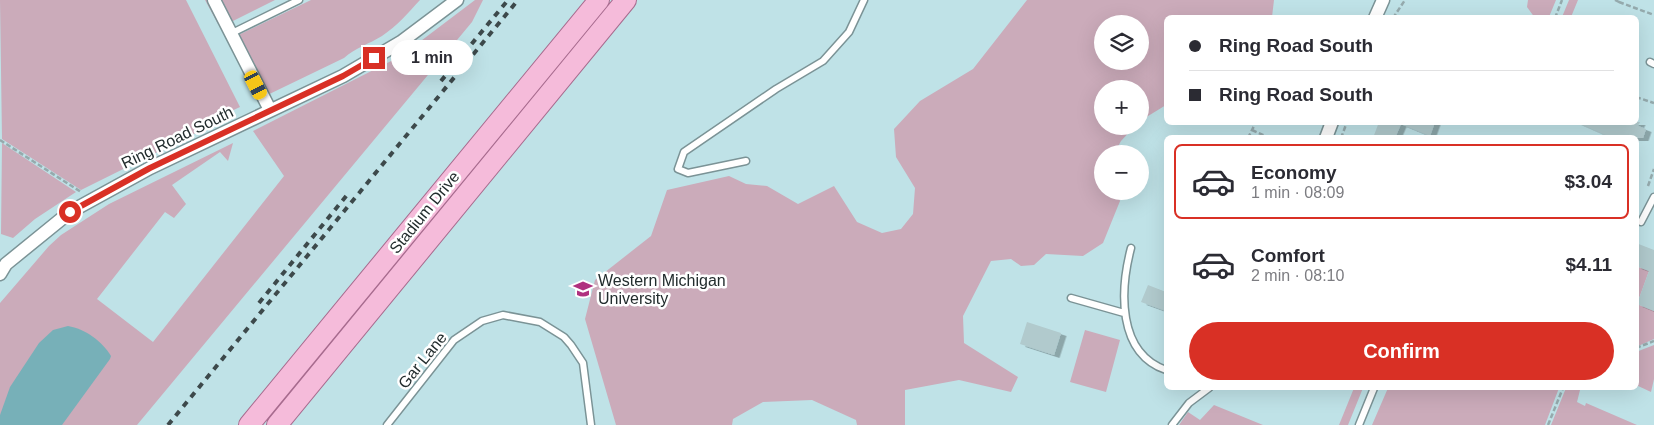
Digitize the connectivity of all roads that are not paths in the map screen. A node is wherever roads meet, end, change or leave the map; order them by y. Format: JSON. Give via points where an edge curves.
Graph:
{"nodes":[{"id":1,"x":214,"y":0,"type":"edge"},
{"id":2,"x":298,"y":0,"type":"edge"},
{"id":3,"x":457,"y":0,"type":"edge"},
{"id":4,"x":599,"y":0,"type":"edge"},
{"id":5,"x":626,"y":0,"type":"edge"},
{"id":6,"x":864,"y":0,"type":"edge"},
{"id":7,"x":1383,"y":0,"type":"edge"},
{"id":8,"x":1376,"y":15,"type":"edge"},
{"id":9,"x":230,"y":34,"type":"junction"},
{"id":10,"x":270,"y":110,"type":"junction"},
{"id":11,"x":746,"y":161,"type":"dead end"},
{"id":12,"x":1654,"y":197,"type":"edge"},
{"id":13,"x":1641,"y":222,"type":"dead end"},
{"id":14,"x":1131,"y":248,"type":"dead end"},
{"id":15,"x":0,"y":274,"type":"edge"},
{"id":16,"x":1071,"y":298,"type":"dead end"},
{"id":17,"x":1124,"y":312,"type":"junction"},
{"id":18,"x":1164,"y":369,"type":"edge"},
{"id":19,"x":1206,"y":390,"type":"edge"},
{"id":20,"x":1373,"y":390,"type":"edge"},
{"id":21,"x":249,"y":425,"type":"edge"},
{"id":22,"x":276,"y":425,"type":"edge"},
{"id":23,"x":387,"y":425,"type":"edge"},
{"id":24,"x":591,"y":425,"type":"edge"},
{"id":25,"x":1172,"y":425,"type":"edge"},
{"id":26,"x":1359,"y":425,"type":"edge"}],
"edges":[{"from":1,"to":9,"type":"street"},
{"from":2,"to":9,"type":"lane"},
{"from":3,"to":10,"type":"street","name":"Ring Road South","via":[[401,42],[343,76]]},
{"from":4,"to":21,"type":"main road","name":"Stadium Drive"},
{"from":5,"to":22,"type":"main road","name":"Stadium Drive"},
{"from":6,"to":11,"type":"lane","via":[[849,32],[823,61],[684,152],[678,169],[688,173]]},
{"from":7,"to":8,"type":"street"},
{"from":9,"to":10,"type":"street"},
{"from":10,"to":15,"type":"street","name":"Ring Road South","via":[[150,168],[70,212],[6,264]]},
{"from":12,"to":13,"type":"lane"},
{"from":14,"to":17,"type":"lane","via":[[1126,267]]},
{"from":16,"to":17,"type":"lane"},
{"from":17,"to":18,"type":"lane","via":[[1138,353]]},
{"from":19,"to":25,"type":"lane","via":[[1189,403]]},
{"from":20,"to":26,"type":"lane"},
{"from":23,"to":24,"type":"lane","name":"Gar Lane","via":[[454,340],[482,321],[504,315],[540,322],[564,337],[583,363]]}]}
